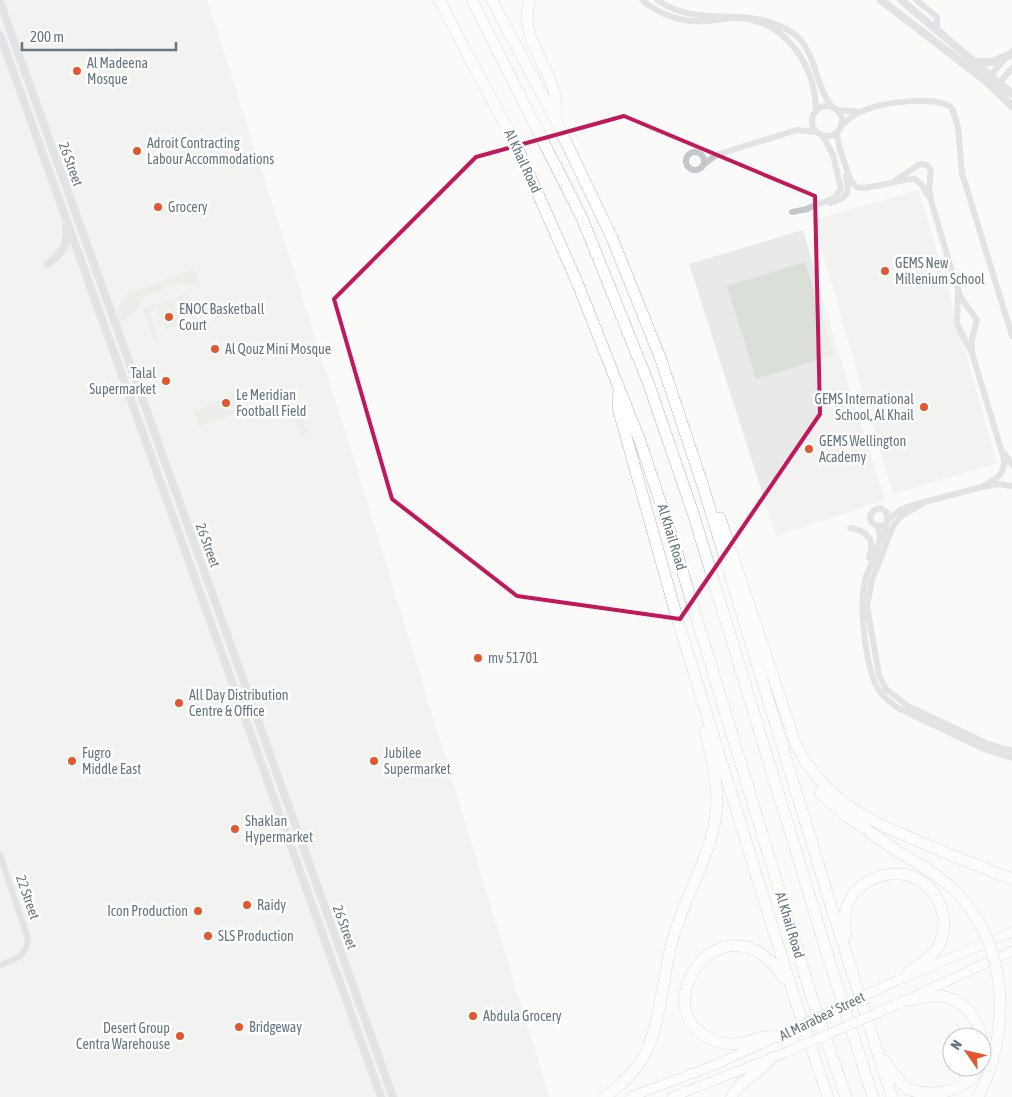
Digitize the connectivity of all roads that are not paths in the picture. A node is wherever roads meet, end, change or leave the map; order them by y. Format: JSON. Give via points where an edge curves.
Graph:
{"nodes":[{"id":1,"x":440,"y":0,"type":"edge"},
{"id":2,"x":472,"y":0,"type":"edge"},
{"id":3,"x":492,"y":0,"type":"edge"},
{"id":4,"x":530,"y":0,"type":"edge"},
{"id":5,"x":642,"y":0,"type":"edge"},
{"id":6,"x":657,"y":0,"type":"edge"},
{"id":7,"x":881,"y":0,"type":"edge"},
{"id":8,"x":901,"y":0,"type":"edge"},
{"id":9,"x":916,"y":0,"type":"edge"},
{"id":10,"x":0,"y":2,"type":"edge"},
{"id":11,"x":734,"y":9,"type":"dead end"},
{"id":12,"x":742,"y":9,"type":"dead end"},
{"id":13,"x":937,"y":29,"type":"junction"},
{"id":14,"x":0,"y":35,"type":"edge"},
{"id":15,"x":1010,"y":53,"type":"edge"},
{"id":16,"x":974,"y":62,"type":"junction"},
{"id":17,"x":1012,"y":68,"type":"edge"},
{"id":18,"x":988,"y":78,"type":"junction"},
{"id":19,"x":997,"y":86,"type":"junction"},
{"id":20,"x":1012,"y":94,"type":"edge"},
{"id":21,"x":1012,"y":106,"type":"edge"},
{"id":22,"x":834,"y":109,"type":"junction"},
{"id":23,"x":816,"y":111,"type":"junction"},
{"id":24,"x":860,"y":112,"type":"junction"},
{"id":25,"x":812,"y":118,"type":"junction"},
{"id":26,"x":555,"y":119,"type":"junction"},
{"id":27,"x":841,"y":126,"type":"junction"},
{"id":28,"x":797,"y":130,"type":"junction"},
{"id":29,"x":837,"y":132,"type":"junction"},
{"id":30,"x":820,"y":134,"type":"junction"},
{"id":31,"x":700,"y":153,"type":"junction"},
{"id":32,"x":716,"y":155,"type":"junction"},
{"id":33,"x":704,"y":164,"type":"junction"},
{"id":34,"x":847,"y":169,"type":"junction"},
{"id":35,"x":896,"y":180,"type":"junction"},
{"id":36,"x":932,"y":204,"type":"junction"},
{"id":37,"x":806,"y":209,"type":"junction"},
{"id":38,"x":792,"y":212,"type":"dead end"},
{"id":39,"x":64,"y":213,"type":"junction"},
{"id":40,"x":79,"y":254,"type":"junction"},
{"id":41,"x":93,"y":262,"type":"junction"},
{"id":42,"x":48,"y":264,"type":"dead end"},
{"id":43,"x":958,"y":292,"type":"junction"},
{"id":44,"x":1012,"y":336,"type":"edge"},
{"id":45,"x":972,"y":353,"type":"junction"},
{"id":46,"x":620,"y":386,"type":"junction"},
{"id":47,"x":1002,"y":449,"type":"junction"},
{"id":48,"x":1012,"y":465,"type":"edge"},
{"id":49,"x":702,"y":483,"type":"junction"},
{"id":50,"x":982,"y":486,"type":"junction"},
{"id":51,"x":1012,"y":486,"type":"edge"},
{"id":52,"x":924,"y":503,"type":"junction"},
{"id":53,"x":883,"y":524,"type":"junction"},
{"id":54,"x":850,"y":528,"type":"dead end"},
{"id":55,"x":882,"y":551,"type":"junction"},
{"id":56,"x":869,"y":601,"type":"junction"},
{"id":57,"x":863,"y":614,"type":"junction"},
{"id":58,"x":226,"y":632,"type":"junction"},
{"id":59,"x":214,"y":633,"type":"junction"},
{"id":60,"x":695,"y":673,"type":"junction"},
{"id":61,"x":1012,"y":747,"type":"edge"},
{"id":62,"x":1012,"y":751,"type":"edge"},
{"id":63,"x":1012,"y":758,"type":"edge"},
{"id":64,"x":814,"y":775,"type":"junction"},
{"id":65,"x":0,"y":855,"type":"edge"},
{"id":66,"x":1012,"y":879,"type":"edge"},
{"id":67,"x":1012,"y":932,"type":"edge"},
{"id":68,"x":1012,"y":950,"type":"edge"},
{"id":69,"x":848,"y":959,"type":"junction"},
{"id":70,"x":0,"y":965,"type":"edge"},
{"id":71,"x":902,"y":978,"type":"junction"},
{"id":72,"x":792,"y":990,"type":"junction"},
{"id":73,"x":902,"y":1002,"type":"junction"},
{"id":74,"x":979,"y":1027,"type":"edge"},
{"id":75,"x":778,"y":1036,"type":"junction"},
{"id":76,"x":879,"y":1053,"type":"junction"},
{"id":77,"x":770,"y":1059,"type":"junction"},
{"id":78,"x":971,"y":1077,"type":"edge"},
{"id":79,"x":824,"y":1084,"type":"junction"},
{"id":80,"x":380,"y":1097,"type":"edge"},
{"id":81,"x":393,"y":1097,"type":"edge"},
{"id":82,"x":604,"y":1097,"type":"edge"},
{"id":83,"x":630,"y":1097,"type":"edge"},
{"id":84,"x":672,"y":1097,"type":"edge"},
{"id":85,"x":731,"y":1097,"type":"edge"},
{"id":86,"x":822,"y":1097,"type":"edge"},
{"id":87,"x":828,"y":1097,"type":"edge"},
{"id":88,"x":846,"y":1097,"type":"edge"},
{"id":89,"x":873,"y":1097,"type":"edge"},
{"id":90,"x":892,"y":1097,"type":"edge"},
{"id":91,"x":978,"y":1097,"type":"edge"}],
"edges":[{"from":1,"to":46,"type":"highway","name":"Al Khail Road","via":[[520,151]]},
{"from":2,"to":89,"type":"highway","name":"Al Khail Road","via":[[582,218],[648,382],[693,513],[830,966]]},
{"from":3,"to":26,"type":"highway"},
{"from":4,"to":26,"type":"highway","via":[[527,26],[554,93]]},
{"from":5,"to":23,"type":"street","via":[[678,19],[704,22],[745,19],[779,32],[806,67]]},
{"from":6,"to":11,"type":"street","via":[[690,12]]},
{"from":7,"to":18,"type":"street"},
{"from":8,"to":13,"type":"street"},
{"from":9,"to":13,"type":"street","via":[[937,17]]},
{"from":10,"to":41,"type":"street","name":"26 Street"},
{"from":12,"to":22,"type":"street","via":[[771,17],[798,36],[810,54],[823,93]]},
{"from":13,"to":16,"type":"street"},
{"from":14,"to":39,"type":"street","name":"26 Street"},
{"from":15,"to":16,"type":"street","via":[[992,62]]},
{"from":15,"to":18,"type":"street"},
{"from":16,"to":18,"type":"street"},
{"from":17,"to":19,"type":"street"},
{"from":18,"to":19,"type":"street"},
{"from":19,"to":20,"type":"street"},
{"from":19,"to":21,"type":"street"},
{"from":22,"to":23,"type":"street","via":[[825,106]]},
{"from":22,"to":24,"type":"street"},
{"from":22,"to":27,"type":"street","via":[[842,119]]},
{"from":23,"to":25,"type":"street"},
{"from":24,"to":27,"type":"street"},
{"from":24,"to":44,"type":"street","via":[[907,101],[944,103],[955,112],[962,173]]},
{"from":25,"to":28,"type":"street"},
{"from":25,"to":30,"type":"street","via":[[812,126]]},
{"from":26,"to":49,"type":"highway","via":[[637,297]]},
{"from":27,"to":29,"type":"street"},
{"from":28,"to":30,"type":"street"},
{"from":28,"to":32,"type":"street"},
{"from":29,"to":30,"type":"street","via":[[830,136]]},
{"from":29,"to":34,"type":"street"},
{"from":30,"to":37,"type":"street","via":[[833,155],[841,189],[834,198]]},
{"from":31,"to":32,"type":"street"},
{"from":31,"to":33,"type":"street"},
{"from":31,"to":33,"type":"street","via":[[691,153],[686,163],[694,170]]},
{"from":32,"to":33,"type":"street"},
{"from":34,"to":35,"type":"street","via":[[853,184],[860,188]]},
{"from":34,"to":37,"type":"street","via":[[849,190],[846,196],[839,201]]},
{"from":35,"to":36,"type":"street","via":[[918,181]]},
{"from":35,"to":36,"type":"street","via":[[917,165],[927,165],[931,170],[929,188]]},
{"from":36,"to":43,"type":"street"},
{"from":37,"to":38,"type":"street"},
{"from":39,"to":40,"type":"street","name":"26 Street"},
{"from":39,"to":42,"type":"street","via":[[66,245]]},
{"from":40,"to":41,"type":"street"},
{"from":40,"to":59,"type":"street","name":"26 Street"},
{"from":41,"to":58,"type":"street","name":"26 Street"},
{"from":43,"to":45,"type":"street","via":[[958,324]]},
{"from":43,"to":45,"type":"street","via":[[978,320],[972,339]]},
{"from":45,"to":47,"type":"street"},
{"from":46,"to":60,"type":"highway","via":[[618,408]]},
{"from":46,"to":88,"type":"highway","name":"Al Khail Road","via":[[670,531],[811,995]]},
{"from":47,"to":48,"type":"street"},
{"from":47,"to":50,"type":"street","via":[[1003,472]]},
{"from":49,"to":64,"type":"highway","via":[[714,500],[795,742]]},
{"from":49,"to":69,"type":"highway"},
{"from":50,"to":51,"type":"street"},
{"from":50,"to":52,"type":"street"},
{"from":52,"to":53,"type":"street","via":[[905,508]]},
{"from":52,"to":55,"type":"street","via":[[898,519]]},
{"from":53,"to":55,"type":"street"},
{"from":53,"to":57,"type":"street","via":[[865,581]]},
{"from":54,"to":57,"type":"street","via":[[865,532],[872,543],[859,593]]},
{"from":55,"to":56,"type":"street"},
{"from":56,"to":61,"type":"street","via":[[882,674],[888,686],[915,705]]},
{"from":56,"to":62,"type":"street","via":[[869,625],[878,670],[886,689],[913,708],[988,744]]},
{"from":57,"to":63,"type":"street","via":[[873,678],[890,702],[974,744]]},
{"from":58,"to":59,"type":"street"},
{"from":58,"to":81,"type":"street","name":"26 Street"},
{"from":59,"to":80,"type":"street","name":"26 Street"},
{"from":60,"to":72,"type":"highway"},
{"from":60,"to":82,"type":"highway","via":[[694,687],[716,780],[714,827],[674,934],[650,1041],[634,1070]]},
{"from":64,"to":66,"type":"highway","via":[[834,796],[866,818]]},
{"from":64,"to":91,"type":"highway","bridge":true,"via":[[818,789],[835,807],[945,882],[960,896],[979,924],[994,960],[1001,995],[1000,1030],[992,1068]]},
{"from":65,"to":70,"type":"street","name":"22 Street","via":[[26,930],[27,947],[18,958]]},
{"from":67,"to":71,"type":"main road","name":"Al Marabea' Street"},
{"from":68,"to":73,"type":"main road","name":"Al Marabea' Street"},
{"from":69,"to":71,"type":"highway","via":[[844,922],[854,893],[879,876],[908,875],[932,891],[942,909],[944,925],[941,941],[933,954]]},
{"from":69,"to":76,"type":"highway"},
{"from":71,"to":75,"type":"main road","name":"Al Marabea' Street","bridge":true},
{"from":72,"to":75,"type":"highway","via":[[766,956],[738,946],[708,953],[688,979],[685,990],[687,1011],[696,1028],[709,1038],[734,1045]]},
{"from":72,"to":79,"type":"highway"},
{"from":73,"to":74,"type":"highway","via":[[940,996],[957,1002]]},
{"from":73,"to":77,"type":"main road","name":"Al Marabea' Street","bridge":true},
{"from":75,"to":83,"type":"main road","name":"Al Marabea' Street","via":[[715,1065]]},
{"from":76,"to":78,"type":"highway","via":[[902,1084],[929,1096],[952,1093]]},
{"from":76,"to":90,"type":"highway"},
{"from":77,"to":84,"type":"main road","name":"Al Marabea' Street"},
{"from":77,"to":85,"type":"highway","via":[[739,1084]]},
{"from":79,"to":86,"type":"highway"},
{"from":79,"to":87,"type":"highway"}]}
